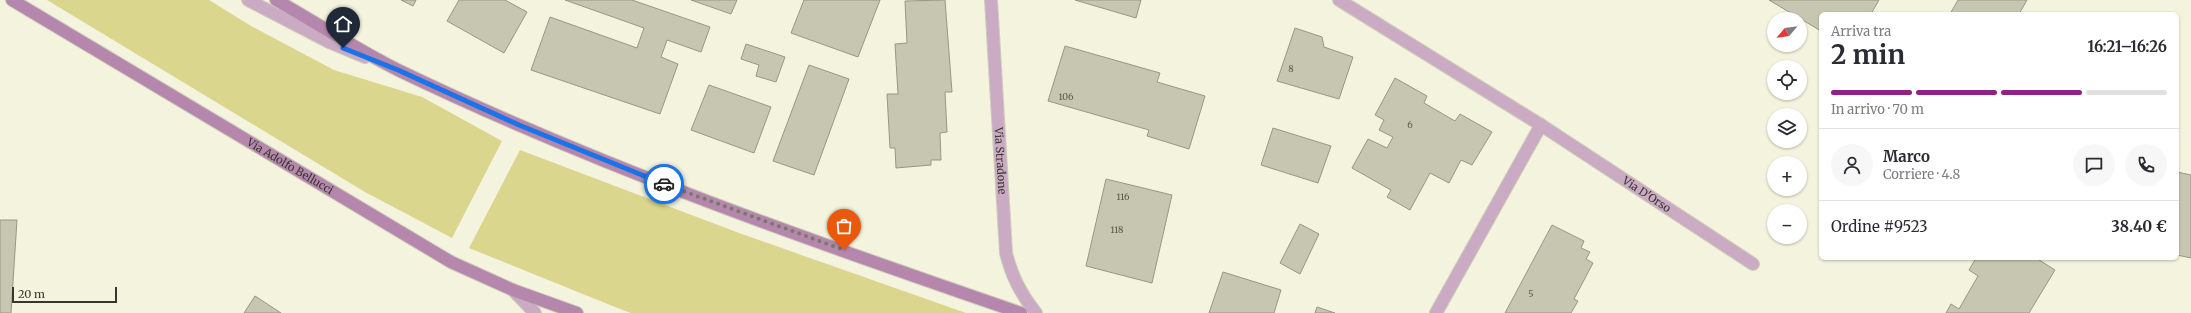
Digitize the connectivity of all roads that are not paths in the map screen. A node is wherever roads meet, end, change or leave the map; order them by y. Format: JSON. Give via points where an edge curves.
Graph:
{"nodes":[{"id":1,"x":12,"y":0,"type":"edge"},
{"id":2,"x":24,"y":0,"type":"edge"},
{"id":3,"x":248,"y":0,"type":"edge"},
{"id":4,"x":276,"y":0,"type":"edge"},
{"id":5,"x":991,"y":0,"type":"edge"},
{"id":6,"x":1339,"y":0,"type":"edge"},
{"id":7,"x":36,"y":16,"type":"junction"},
{"id":8,"x":398,"y":70,"type":"junction"},
{"id":9,"x":1541,"y":125,"type":"junction"},
{"id":10,"x":1753,"y":264,"type":"dead end"},
{"id":11,"x":513,"y":290,"type":"junction"},
{"id":12,"x":535,"y":313,"type":"edge"},
{"id":13,"x":577,"y":313,"type":"edge"},
{"id":14,"x":1021,"y":313,"type":"edge"},
{"id":15,"x":1036,"y":313,"type":"edge"},
{"id":16,"x":1436,"y":313,"type":"edge"}],
"edges":[{"from":1,"to":7,"type":"street","name":"Via Adolfo Bellucci"},
{"from":2,"to":7,"type":"street"},
{"from":3,"to":8,"type":"street","via":[[329,42]]},
{"from":4,"to":8,"type":"street"},
{"from":5,"to":15,"type":"street","name":"Via Stradone","via":[[1006,253],[1016,284]]},
{"from":6,"to":9,"type":"street","name":"Via D'Orso"},
{"from":7,"to":11,"type":"street","name":"Via Adolfo Bellucci","via":[[450,262]]},
{"from":8,"to":14,"type":"street","via":[[519,125],[696,197]]},
{"from":9,"to":10,"type":"street","name":"Via D'Orso"},
{"from":9,"to":16,"type":"street"},
{"from":11,"to":12,"type":"street"},
{"from":11,"to":13,"type":"street","name":"Via Adolfo Bellucci"}]}
